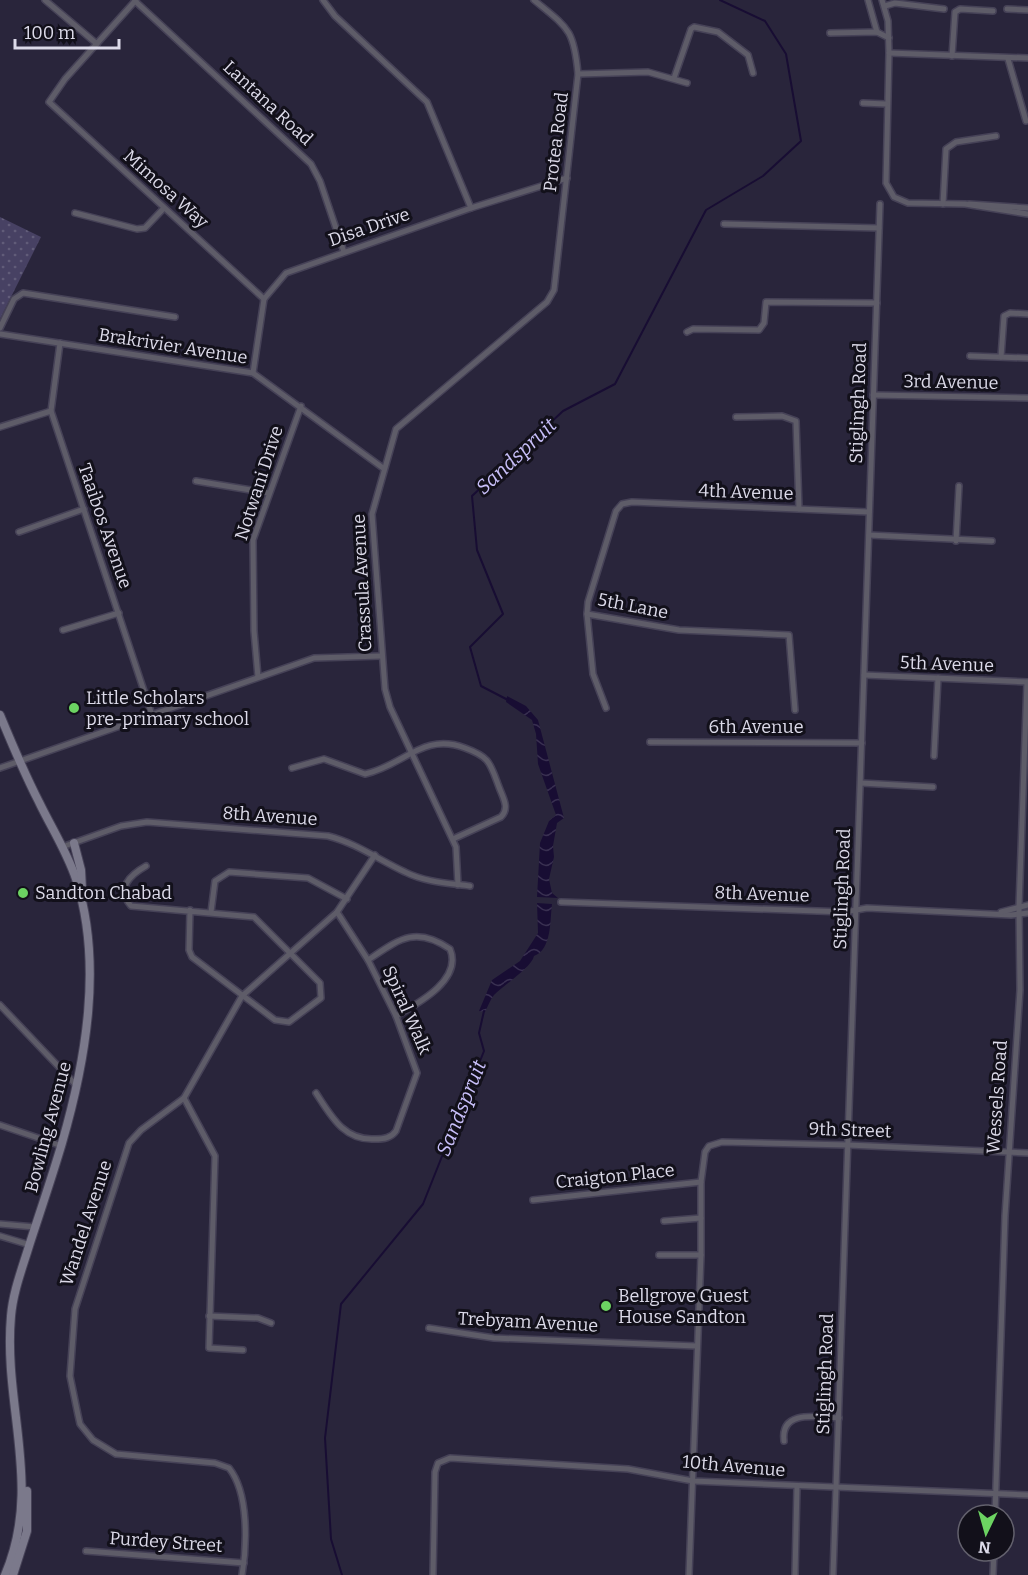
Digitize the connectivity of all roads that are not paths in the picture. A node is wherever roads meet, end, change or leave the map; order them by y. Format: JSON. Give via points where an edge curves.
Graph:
{"nodes":[{"id":1,"x":45,"y":0,"type":"edge"},
{"id":2,"x":323,"y":0,"type":"edge"},
{"id":3,"x":534,"y":0,"type":"edge"},
{"id":4,"x":868,"y":0,"type":"edge"},
{"id":5,"x":136,"y":1,"type":"edge"},
{"id":6,"x":884,"y":3,"type":"edge"},
{"id":7,"x":944,"y":9,"type":"dead end"},
{"id":8,"x":1007,"y":9,"type":"dead end"},
{"id":9,"x":1028,"y":10,"type":"edge"},
{"id":10,"x":993,"y":11,"type":"dead end"},
{"id":11,"x":877,"y":32,"type":"junction"},
{"id":12,"x":830,"y":33,"type":"dead end"},
{"id":13,"x":889,"y":38,"type":"junction"},
{"id":14,"x":97,"y":44,"type":"junction"},
{"id":15,"x":889,"y":53,"type":"junction"},
{"id":16,"x":952,"y":56,"type":"junction"},
{"id":17,"x":1028,"y":58,"type":"edge"},
{"id":18,"x":1008,"y":59,"type":"junction"},
{"id":19,"x":753,"y":73,"type":"dead end"},
{"id":20,"x":578,"y":74,"type":"junction"},
{"id":21,"x":674,"y":78,"type":"junction"},
{"id":22,"x":687,"y":83,"type":"dead end"},
{"id":23,"x":864,"y":103,"type":"dead end"},
{"id":24,"x":886,"y":104,"type":"junction"},
{"id":25,"x":1026,"y":121,"type":"dead end"},
{"id":26,"x":996,"y":136,"type":"dead end"},
{"id":27,"x":567,"y":178,"type":"junction"},
{"id":28,"x":880,"y":204,"type":"dead end"},
{"id":29,"x":944,"y":204,"type":"junction"},
{"id":30,"x":964,"y":204,"type":"junction"},
{"id":31,"x":164,"y":208,"type":"junction"},
{"id":32,"x":471,"y":208,"type":"junction"},
{"id":33,"x":1028,"y":208,"type":"edge"},
{"id":34,"x":75,"y":213,"type":"dead end"},
{"id":35,"x":1028,"y":213,"type":"edge"},
{"id":36,"x":724,"y":224,"type":"dead end"},
{"id":37,"x":879,"y":228,"type":"junction"},
{"id":38,"x":344,"y":252,"type":"junction"},
{"id":39,"x":264,"y":299,"type":"junction"},
{"id":40,"x":547,"y":302,"type":"joint"},
{"id":41,"x":876,"y":303,"type":"junction"},
{"id":42,"x":1028,"y":314,"type":"edge"},
{"id":43,"x":175,"y":317,"type":"dead end"},
{"id":44,"x":0,"y":328,"type":"edge"},
{"id":45,"x":687,"y":332,"type":"dead end"},
{"id":46,"x":0,"y":334,"type":"edge"},
{"id":47,"x":60,"y":343,"type":"junction"},
{"id":48,"x":970,"y":356,"type":"dead end"},
{"id":49,"x":1001,"y":357,"type":"junction"},
{"id":50,"x":1028,"y":358,"type":"edge"},
{"id":51,"x":253,"y":373,"type":"junction"},
{"id":52,"x":873,"y":395,"type":"junction"},
{"id":53,"x":1028,"y":398,"type":"edge"},
{"id":54,"x":301,"y":406,"type":"junction"},
{"id":55,"x":51,"y":411,"type":"junction"},
{"id":56,"x":736,"y":417,"type":"dead end"},
{"id":57,"x":0,"y":427,"type":"edge"},
{"id":58,"x":383,"y":468,"type":"junction"},
{"id":59,"x":196,"y":481,"type":"dead end"},
{"id":60,"x":959,"y":486,"type":"dead end"},
{"id":61,"x":269,"y":493,"type":"junction"},
{"id":62,"x":622,"y":504,"type":"joint"},
{"id":63,"x":799,"y":508,"type":"junction"},
{"id":64,"x":84,"y":509,"type":"junction"},
{"id":65,"x":869,"y":512,"type":"junction"},
{"id":66,"x":19,"y":532,"type":"dead end"},
{"id":67,"x":869,"y":535,"type":"junction"},
{"id":68,"x":956,"y":541,"type":"junction"},
{"id":69,"x":992,"y":541,"type":"dead end"},
{"id":70,"x":118,"y":613,"type":"junction"},
{"id":71,"x":586,"y":614,"type":"junction"},
{"id":72,"x":63,"y":630,"type":"dead end"},
{"id":73,"x":381,"y":656,"type":"junction"},
{"id":74,"x":864,"y":675,"type":"junction"},
{"id":75,"x":258,"y":678,"type":"junction"},
{"id":76,"x":938,"y":678,"type":"junction"},
{"id":77,"x":1028,"y":682,"type":"edge"},
{"id":78,"x":606,"y":708,"type":"dead end"},
{"id":79,"x":795,"y":710,"type":"dead end"},
{"id":80,"x":0,"y":715,"type":"edge"},
{"id":81,"x":152,"y":715,"type":"junction"},
{"id":82,"x":650,"y":742,"type":"dead end"},
{"id":83,"x":862,"y":743,"type":"junction"},
{"id":84,"x":411,"y":753,"type":"junction"},
{"id":85,"x":934,"y":756,"type":"dead end"},
{"id":86,"x":19,"y":760,"type":"junction"},
{"id":87,"x":0,"y":768,"type":"edge"},
{"id":88,"x":292,"y":768,"type":"dead end"},
{"id":89,"x":861,"y":783,"type":"junction"},
{"id":90,"x":933,"y":787,"type":"dead end"},
{"id":91,"x":453,"y":839,"type":"junction"},
{"id":92,"x":74,"y":843,"type":"junction"},
{"id":93,"x":62,"y":847,"type":"junction"},
{"id":94,"x":375,"y":855,"type":"junction"},
{"id":95,"x":146,"y":866,"type":"dead end"},
{"id":96,"x":458,"y":885,"type":"junction"},
{"id":97,"x":470,"y":886,"type":"dead end"},
{"id":98,"x":81,"y":898,"type":"junction"},
{"id":99,"x":347,"y":899,"type":"junction"},
{"id":100,"x":561,"y":902,"type":"dead end"},
{"id":101,"x":1028,"y":905,"type":"edge"},
{"id":102,"x":1019,"y":907,"type":"junction"},
{"id":103,"x":190,"y":910,"type":"junction"},
{"id":104,"x":856,"y":910,"type":"junction"},
{"id":105,"x":211,"y":912,"type":"junction"},
{"id":106,"x":337,"y":912,"type":"junction"},
{"id":107,"x":998,"y":913,"type":"junction"},
{"id":108,"x":1028,"y":913,"type":"edge"},
{"id":109,"x":1019,"y":915,"type":"junction"},
{"id":110,"x":290,"y":953,"type":"junction"},
{"id":111,"x":368,"y":960,"type":"junction"},
{"id":112,"x":242,"y":996,"type":"junction"},
{"id":113,"x":0,"y":1005,"type":"edge"},
{"id":114,"x":396,"y":1016,"type":"junction"},
{"id":115,"x":77,"y":1086,"type":"junction"},
{"id":116,"x":316,"y":1093,"type":"dead end"},
{"id":117,"x":184,"y":1098,"type":"junction"},
{"id":118,"x":0,"y":1125,"type":"edge"},
{"id":119,"x":849,"y":1145,"type":"junction"},
{"id":120,"x":62,"y":1146,"type":"junction"},
{"id":121,"x":1008,"y":1153,"type":"junction"},
{"id":122,"x":1028,"y":1153,"type":"edge"},
{"id":123,"x":701,"y":1182,"type":"junction"},
{"id":124,"x":533,"y":1200,"type":"dead end"},
{"id":125,"x":701,"y":1218,"type":"junction"},
{"id":126,"x":664,"y":1221,"type":"dead end"},
{"id":127,"x":0,"y":1224,"type":"edge"},
{"id":128,"x":35,"y":1227,"type":"junction"},
{"id":129,"x":0,"y":1236,"type":"edge"},
{"id":130,"x":30,"y":1245,"type":"junction"},
{"id":131,"x":659,"y":1255,"type":"dead end"},
{"id":132,"x":701,"y":1255,"type":"junction"},
{"id":133,"x":209,"y":1316,"type":"junction"},
{"id":134,"x":272,"y":1323,"type":"dead end"},
{"id":135,"x":429,"y":1328,"type":"dead end"},
{"id":136,"x":697,"y":1346,"type":"junction"},
{"id":137,"x":243,"y":1350,"type":"dead end"},
{"id":138,"x":838,"y":1418,"type":"junction"},
{"id":139,"x":784,"y":1441,"type":"dead end"},
{"id":140,"x":21,"y":1451,"type":"junction"},
{"id":141,"x":693,"y":1481,"type":"junction"},
{"id":142,"x":797,"y":1486,"type":"junction"},
{"id":143,"x":836,"y":1488,"type":"junction"},
{"id":144,"x":995,"y":1493,"type":"junction"},
{"id":145,"x":1028,"y":1495,"type":"edge"},
{"id":146,"x":995,"y":1503,"type":"edge"},
{"id":147,"x":86,"y":1551,"type":"dead end"},
{"id":148,"x":244,"y":1563,"type":"junction"},
{"id":149,"x":5,"y":1575,"type":"edge"},
{"id":150,"x":13,"y":1575,"type":"edge"},
{"id":151,"x":242,"y":1575,"type":"edge"},
{"id":152,"x":433,"y":1575,"type":"edge"},
{"id":153,"x":689,"y":1575,"type":"edge"},
{"id":154,"x":795,"y":1575,"type":"edge"},
{"id":155,"x":834,"y":1575,"type":"edge"}],
"edges":[{"from":1,"to":14,"type":"street"},
{"from":2,"to":32,"type":"street","via":[[335,16],[427,102]]},
{"from":3,"to":20,"type":"street","name":"Protea Road","via":[[569,32]]},
{"from":4,"to":11,"type":"street"},
{"from":5,"to":14,"type":"street"},
{"from":5,"to":38,"type":"street","name":"Lantana Road","via":[[311,164]]},
{"from":6,"to":7,"type":"street"},
{"from":6,"to":13,"type":"street"},
{"from":8,"to":9,"type":"street"},
{"from":10,"to":16,"type":"street","via":[[955,12]]},
{"from":11,"to":12,"type":"street"},
{"from":11,"to":13,"type":"street"},
{"from":13,"to":15,"type":"street"},
{"from":14,"to":31,"type":"street","name":"Mimosa Way","via":[[49,102]]},
{"from":15,"to":16,"type":"street"},
{"from":15,"to":24,"type":"street"},
{"from":16,"to":18,"type":"street"},
{"from":17,"to":18,"type":"street"},
{"from":18,"to":25,"type":"street"},
{"from":19,"to":21,"type":"street","via":[[748,55],[718,32],[694,27]]},
{"from":20,"to":21,"type":"street","via":[[648,72]]},
{"from":20,"to":27,"type":"street","name":"Protea Road"},
{"from":21,"to":22,"type":"street"},
{"from":23,"to":24,"type":"street"},
{"from":24,"to":29,"type":"street","via":[[886,183],[894,197],[908,203]]},
{"from":26,"to":29,"type":"street","via":[[956,142],[946,149]]},
{"from":27,"to":32,"type":"street","name":"Disa Drive"},
{"from":27,"to":40,"type":"street","name":"Protea Road","via":[[555,285]]},
{"from":28,"to":37,"type":"street","name":"Stiglingh Road"},
{"from":29,"to":30,"type":"street"},
{"from":30,"to":33,"type":"street"},
{"from":30,"to":35,"type":"street"},
{"from":31,"to":34,"type":"street","via":[[152,223],[140,229]]},
{"from":31,"to":39,"type":"street","name":"Mimosa Way"},
{"from":32,"to":38,"type":"street","name":"Disa Drive"},
{"from":36,"to":37,"type":"street"},
{"from":37,"to":41,"type":"street","name":"Stiglingh Road"},
{"from":38,"to":39,"type":"street","name":"Disa Drive","via":[[290,270],[275,282]]},
{"from":39,"to":51,"type":"street"},
{"from":40,"to":58,"type":"street","name":"Crassula Avenue","via":[[400,424]]},
{"from":41,"to":45,"type":"street","via":[[766,302],[764,323],[759,330]]},
{"from":41,"to":52,"type":"street","name":"Stiglingh Road"},
{"from":42,"to":49,"type":"street","via":[[1004,316]]},
{"from":43,"to":44,"type":"street","via":[[23,293],[14,299]]},
{"from":46,"to":47,"type":"street","name":"Brakrivier Avenue"},
{"from":47,"to":51,"type":"street","name":"Brakrivier Avenue"},
{"from":47,"to":55,"type":"street","name":"Taaibos Avenue"},
{"from":48,"to":49,"type":"street"},
{"from":49,"to":50,"type":"street"},
{"from":51,"to":54,"type":"street","name":"Brakrivier Avenue"},
{"from":52,"to":53,"type":"street","name":"3rd Avenue"},
{"from":52,"to":65,"type":"street","name":"Stiglingh Road"},
{"from":54,"to":58,"type":"street","name":"Brakrivier Avenue"},
{"from":54,"to":61,"type":"street","name":"Notwani Drive"},
{"from":55,"to":57,"type":"street"},
{"from":55,"to":64,"type":"street","name":"Taaibos Avenue"},
{"from":56,"to":63,"type":"street","via":[[782,416],[796,421]]},
{"from":58,"to":73,"type":"street","name":"Crassula Avenue","via":[[371,519]]},
{"from":59,"to":61,"type":"street"},
{"from":60,"to":68,"type":"street"},
{"from":61,"to":75,"type":"street","name":"Notwani Drive","via":[[252,554]]},
{"from":62,"to":63,"type":"street","name":"4th Avenue"},
{"from":62,"to":71,"type":"street","name":"5th Lane","via":[[616,511]]},
{"from":63,"to":65,"type":"street","name":"4th Avenue"},
{"from":64,"to":66,"type":"street"},
{"from":64,"to":70,"type":"street","name":"Taaibos Avenue"},
{"from":65,"to":67,"type":"street","name":"Stiglingh Road"},
{"from":67,"to":68,"type":"street"},
{"from":67,"to":74,"type":"street","name":"Stiglingh Road"},
{"from":68,"to":69,"type":"street"},
{"from":70,"to":72,"type":"street"},
{"from":70,"to":81,"type":"street","name":"Taaibos Avenue"},
{"from":71,"to":78,"type":"street","via":[[593,674]]},
{"from":71,"to":79,"type":"street","name":"5th Lane","via":[[679,630],[789,635]]},
{"from":73,"to":75,"type":"street","via":[[314,658]]},
{"from":73,"to":84,"type":"street","name":"Crassula Avenue","via":[[390,707]]},
{"from":74,"to":76,"type":"street","name":"5th Avenue"},
{"from":74,"to":83,"type":"street","name":"Stiglingh Road"},
{"from":75,"to":81,"type":"street"},
{"from":76,"to":77,"type":"street","name":"5th Avenue"},
{"from":76,"to":85,"type":"street"},
{"from":77,"to":102,"type":"street","name":"Wessels Road"},
{"from":80,"to":86,"type":"main road","name":"Bowling Avenue"},
{"from":81,"to":86,"type":"street"},
{"from":82,"to":83,"type":"street","name":"6th Avenue"},
{"from":83,"to":89,"type":"street","name":"Stiglingh Road"},
{"from":84,"to":88,"type":"street","via":[[365,774],[324,759]]},
{"from":84,"to":91,"type":"street","name":"Crassula Avenue"},
{"from":84,"to":91,"type":"street","via":[[448,742],[481,753],[490,762],[505,804],[504,815]]},
{"from":86,"to":87,"type":"street"},
{"from":86,"to":93,"type":"main road","name":"Bowling Avenue"},
{"from":89,"to":90,"type":"street"},
{"from":89,"to":104,"type":"street","name":"Stiglingh Road"},
{"from":91,"to":96,"type":"street","name":"Crassula Avenue"},
{"from":92,"to":93,"type":"street","name":"8th Avenue"},
{"from":92,"to":94,"type":"street","name":"8th Avenue","via":[[121,826],[163,823],[328,836]]},
{"from":92,"to":98,"type":"main road","via":[[82,876]]},
{"from":93,"to":98,"type":"main road","name":"Bowling Avenue"},
{"from":94,"to":96,"type":"street","name":"8th Avenue","via":[[429,881]]},
{"from":94,"to":99,"type":"street","name":"Wandel Avenue"},
{"from":95,"to":103,"type":"street","via":[[131,874],[125,884],[131,906]]},
{"from":96,"to":97,"type":"street","name":"8th Avenue"},
{"from":98,"to":115,"type":"main road","name":"Bowling Avenue","via":[[88,948],[88,1001]]},
{"from":99,"to":105,"type":"street","via":[[312,879],[229,872],[215,880]]},
{"from":99,"to":106,"type":"street","name":"Wandel Avenue"},
{"from":100,"to":104,"type":"street","name":"8th Avenue"},
{"from":101,"to":102,"type":"street","name":"8th Avenue"},
{"from":102,"to":107,"type":"street","name":"8th Avenue"},
{"from":102,"to":109,"type":"street","name":"Wessels Road"},
{"from":103,"to":105,"type":"street"},
{"from":103,"to":112,"type":"street","via":[[192,957]]},
{"from":104,"to":107,"type":"street","name":"8th Avenue"},
{"from":104,"to":119,"type":"street","name":"Stiglingh Road"},
{"from":105,"to":110,"type":"street","via":[[254,917]]},
{"from":106,"to":110,"type":"street","name":"Wandel Avenue"},
{"from":106,"to":111,"type":"street","name":"Spiral Walk"},
{"from":107,"to":109,"type":"street","name":"8th Avenue"},
{"from":108,"to":109,"type":"street","name":"8th Avenue"},
{"from":109,"to":121,"type":"street","name":"Wessels Road","via":[[1020,990]]},
{"from":110,"to":112,"type":"street","name":"Wandel Avenue"},
{"from":110,"to":112,"type":"street","via":[[320,983],[321,998],[286,1023],[275,1020]]},
{"from":111,"to":114,"type":"street","name":"Spiral Walk"},
{"from":111,"to":114,"type":"street","via":[[406,936],[420,936],[450,949],[452,957],[444,979],[429,997]]},
{"from":112,"to":117,"type":"street","name":"Wandel Avenue"},
{"from":113,"to":115,"type":"street"},
{"from":114,"to":116,"type":"street","name":"Spiral Walk","via":[[417,1073],[394,1134],[370,1140],[352,1135],[336,1124]]},
{"from":115,"to":120,"type":"main road","name":"Bowling Avenue"},
{"from":117,"to":133,"type":"street","via":[[215,1156]]},
{"from":117,"to":148,"type":"street","name":"Wandel Avenue","via":[[141,1130],[124,1154],[75,1309],[70,1376],[81,1424],[108,1451],[215,1463],[229,1468],[245,1519]]},
{"from":118,"to":120,"type":"street"},
{"from":119,"to":121,"type":"street","name":"9th Street"},
{"from":119,"to":123,"type":"street","name":"9th Street","via":[[716,1143],[705,1152]]},
{"from":119,"to":138,"type":"street","name":"Stiglingh Road"},
{"from":120,"to":128,"type":"main road","name":"Bowling Avenue"},
{"from":121,"to":122,"type":"street","name":"9th Street"},
{"from":121,"to":144,"type":"street","name":"Wessels Road"},
{"from":123,"to":124,"type":"street","name":"Craigton Place"},
{"from":123,"to":125,"type":"street","name":"9th Street"},
{"from":125,"to":126,"type":"street"},
{"from":125,"to":132,"type":"street","name":"9th Street"},
{"from":127,"to":128,"type":"street"},
{"from":128,"to":130,"type":"main road","name":"Bowling Avenue"},
{"from":129,"to":130,"type":"street"},
{"from":130,"to":140,"type":"main road","name":"Bowling Avenue","via":[[12,1307],[9,1337]]},
{"from":131,"to":132,"type":"street"},
{"from":132,"to":136,"type":"street","name":"9th Street"},
{"from":133,"to":134,"type":"street","via":[[258,1318]]},
{"from":133,"to":137,"type":"street","via":[[211,1349]]},
{"from":135,"to":136,"type":"street","name":"Trebyam Avenue","via":[[468,1336]]},
{"from":136,"to":141,"type":"street","name":"9th Street"},
{"from":138,"to":139,"type":"street","via":[[790,1420]]},
{"from":138,"to":143,"type":"street","name":"Stiglingh Road"},
{"from":140,"to":149,"type":"main road","name":"Bowling Avenue","via":[[21,1526]]},
{"from":140,"to":150,"type":"main road","name":"Bowling Avenue","via":[[26,1461],[27,1531]]},
{"from":141,"to":142,"type":"street","name":"10th Avenue"},
{"from":141,"to":152,"type":"street","name":"10th Avenue","via":[[666,1474],[584,1465],[454,1457],[440,1461],[435,1472]]},
{"from":141,"to":153,"type":"street","name":"9th Street"},
{"from":142,"to":143,"type":"street","name":"10th Avenue"},
{"from":142,"to":154,"type":"street"},
{"from":143,"to":144,"type":"street","name":"10th Avenue"},
{"from":143,"to":155,"type":"street","name":"Stiglingh Road"},
{"from":144,"to":145,"type":"street","name":"10th Avenue"},
{"from":144,"to":146,"type":"street","name":"Wessels Road"},
{"from":147,"to":148,"type":"street","name":"Purdey Street"},
{"from":148,"to":151,"type":"street","name":"Wandel Avenue"}]}
